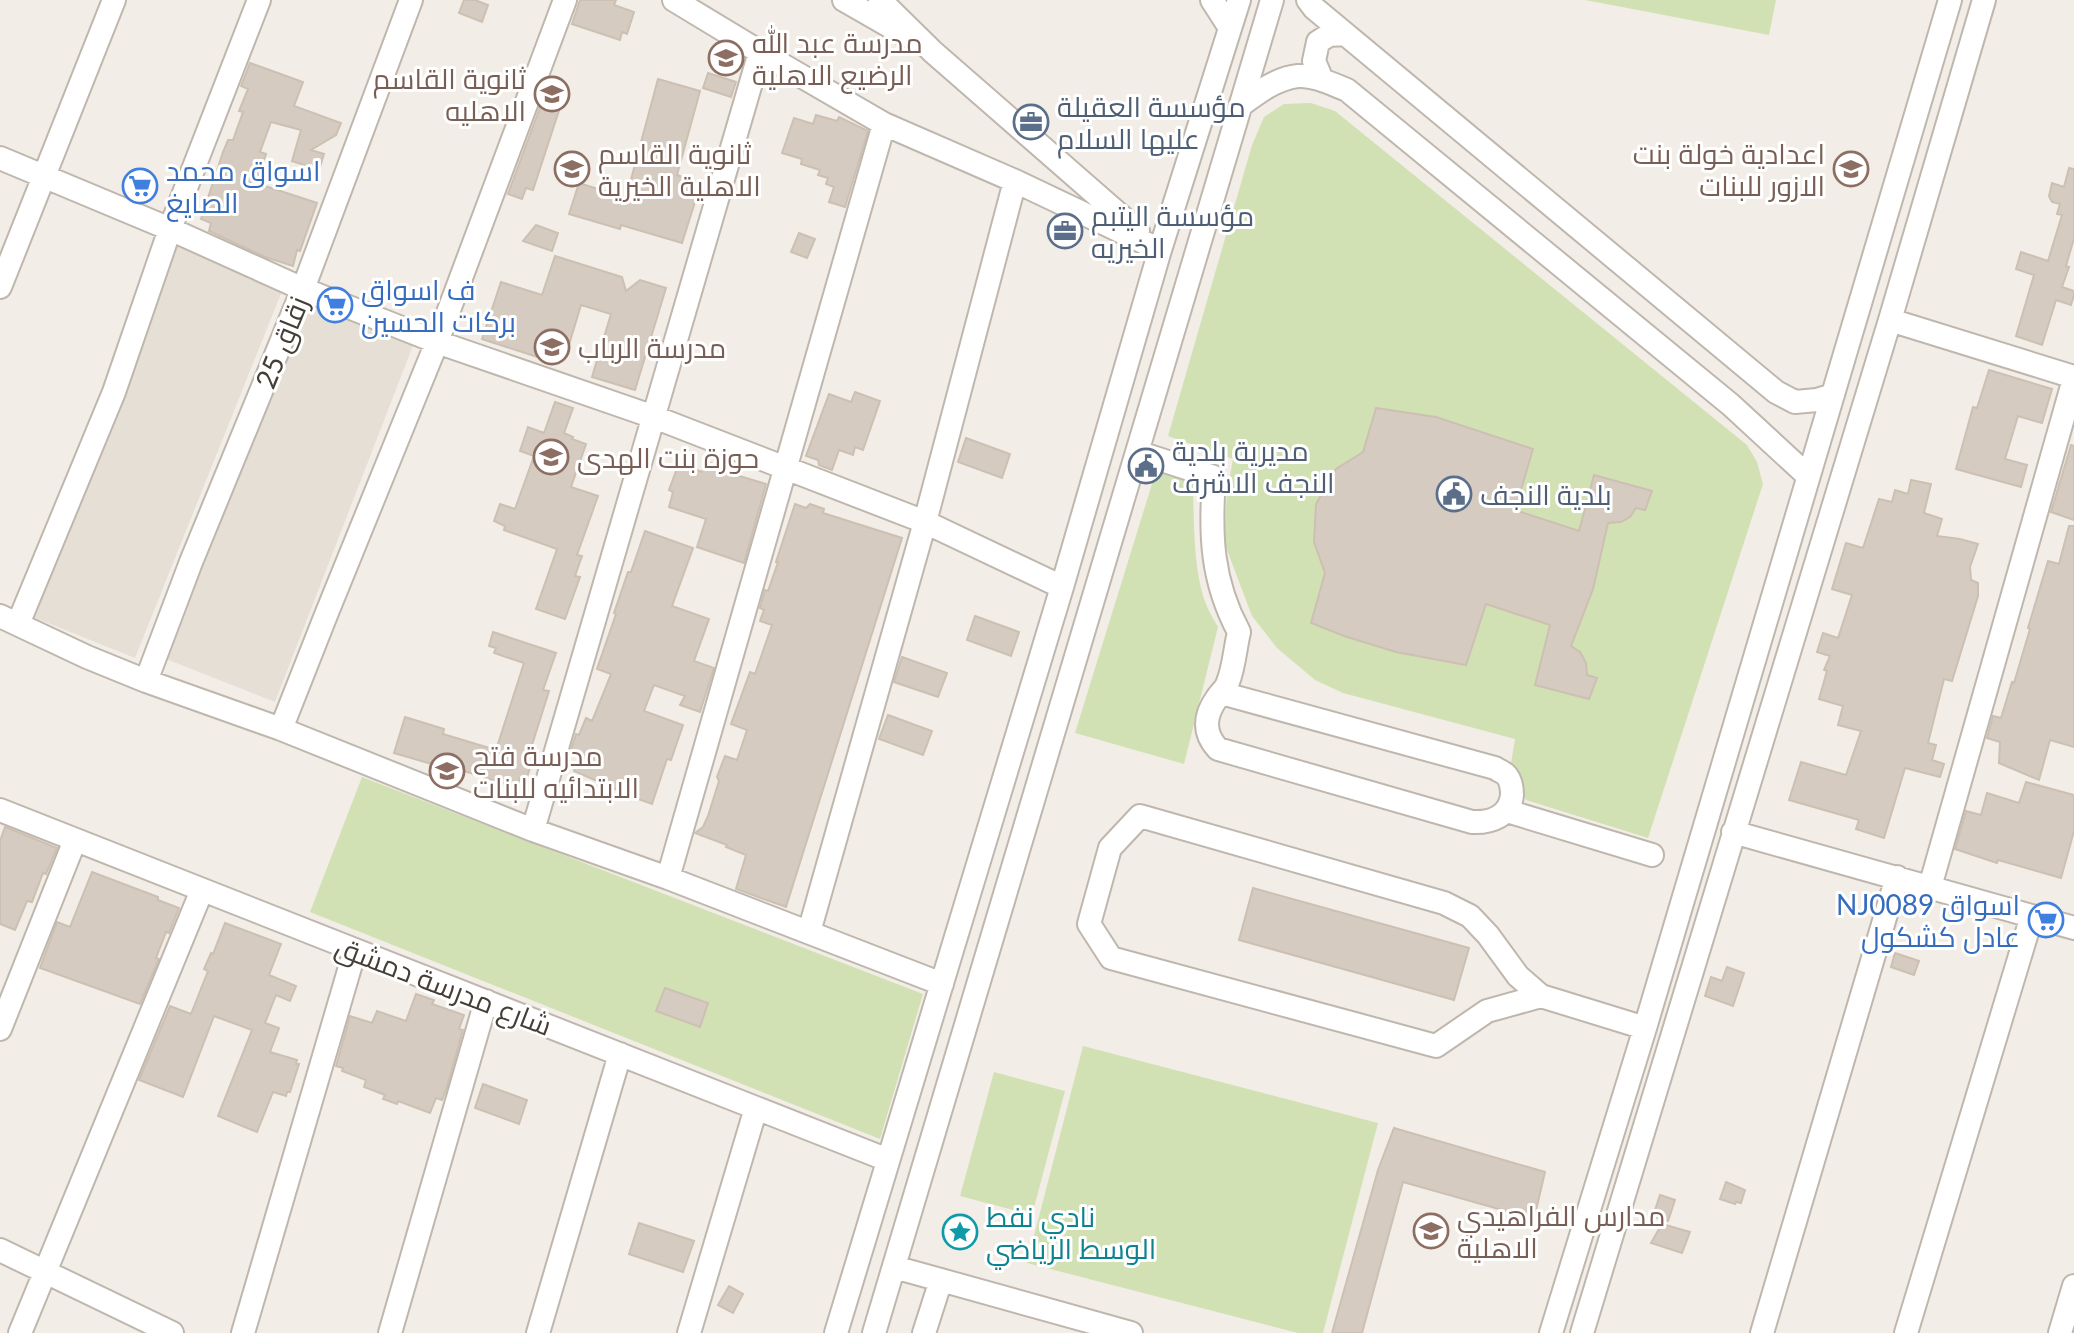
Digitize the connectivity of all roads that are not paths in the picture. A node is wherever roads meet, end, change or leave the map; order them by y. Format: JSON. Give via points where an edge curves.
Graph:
{"nodes":[{"id":1,"x":114,"y":0,"type":"edge"},
{"id":2,"x":259,"y":0,"type":"edge"},
{"id":3,"x":411,"y":0,"type":"edge"},
{"id":4,"x":565,"y":0,"type":"edge"},
{"id":5,"x":674,"y":0,"type":"edge"},
{"id":6,"x":844,"y":0,"type":"edge"},
{"id":7,"x":1212,"y":0,"type":"edge"},
{"id":8,"x":1239,"y":0,"type":"edge"},
{"id":9,"x":1272,"y":0,"type":"edge"},
{"id":10,"x":1308,"y":0,"type":"edge"},
{"id":11,"x":1950,"y":0,"type":"edge"},
{"id":12,"x":1984,"y":0,"type":"edge"},
{"id":13,"x":886,"y":3,"type":"edge"},
{"id":14,"x":1230,"y":28,"type":"junction"},
{"id":15,"x":1345,"y":34,"type":"junction"},
{"id":16,"x":760,"y":52,"type":"junction"},
{"id":17,"x":933,"y":52,"type":"junction"},
{"id":18,"x":1934,"y":52,"type":"junction"},
{"id":19,"x":1966,"y":61,"type":"junction"},
{"id":20,"x":1322,"y":80,"type":"junction"},
{"id":21,"x":1241,"y":105,"type":"junction"},
{"id":22,"x":884,"y":124,"type":"junction"},
{"id":23,"x":0,"y":158,"type":"edge"},
{"id":24,"x":44,"y":175,"type":"junction"},
{"id":25,"x":1015,"y":181,"type":"junction"},
{"id":26,"x":170,"y":229,"type":"junction"},
{"id":27,"x":1160,"y":250,"type":"junction"},
{"id":28,"x":0,"y":287,"type":"edge"},
{"id":29,"x":303,"y":289,"type":"junction"},
{"id":30,"x":1890,"y":320,"type":"junction"},
{"id":31,"x":437,"y":342,"type":"junction"},
{"id":32,"x":1754,"y":374,"type":"junction"},
{"id":33,"x":2074,"y":378,"type":"edge"},
{"id":34,"x":1833,"y":395,"type":"junction"},
{"id":35,"x":1731,"y":405,"type":"junction"},
{"id":36,"x":654,"y":417,"type":"junction"},
{"id":37,"x":1137,"y":452,"type":"junction"},
{"id":38,"x":786,"y":468,"type":"junction"},
{"id":39,"x":1808,"y":476,"type":"junction"},
{"id":40,"x":925,"y":522,"type":"junction"},
{"id":41,"x":1062,"y":587,"type":"junction"},
{"id":42,"x":9,"y":620,"type":"edge"},
{"id":43,"x":146,"y":681,"type":"junction"},
{"id":44,"x":1032,"y":684,"type":"junction"},
{"id":45,"x":1221,"y":693,"type":"junction"},
{"id":46,"x":1064,"y":698,"type":"junction"},
{"id":47,"x":281,"y":729,"type":"junction"},
{"id":48,"x":1016,"y":737,"type":"junction"},
{"id":49,"x":1048,"y":751,"type":"junction"},
{"id":50,"x":0,"y":810,"type":"edge"},
{"id":51,"x":1507,"y":811,"type":"junction"},
{"id":52,"x":533,"y":830,"type":"junction"},
{"id":53,"x":1733,"y":832,"type":"junction"},
{"id":54,"x":75,"y":840,"type":"junction"},
{"id":55,"x":1652,"y":855,"type":"dead end"},
{"id":56,"x":1897,"y":877,"type":"junction"},
{"id":57,"x":668,"y":878,"type":"junction"},
{"id":58,"x":1930,"y":887,"type":"junction"},
{"id":59,"x":202,"y":890,"type":"junction"},
{"id":60,"x":2032,"y":916,"type":"junction"},
{"id":61,"x":2074,"y":928,"type":"edge"},
{"id":62,"x":809,"y":932,"type":"junction"},
{"id":63,"x":355,"y":950,"type":"junction"},
{"id":64,"x":942,"y":984,"type":"junction"},
{"id":65,"x":1541,"y":996,"type":"junction"},
{"id":66,"x":486,"y":1001,"type":"junction"},
{"id":67,"x":1645,"y":1028,"type":"junction"},
{"id":68,"x":0,"y":1029,"type":"edge"},
{"id":69,"x":620,"y":1054,"type":"junction"},
{"id":70,"x":756,"y":1108,"type":"junction"},
{"id":71,"x":1604,"y":1158,"type":"junction"},
{"id":72,"x":888,"y":1160,"type":"junction"},
{"id":73,"x":1632,"y":1163,"type":"junction"},
{"id":74,"x":1589,"y":1207,"type":"junction"},
{"id":75,"x":1617,"y":1214,"type":"junction"},
{"id":76,"x":0,"y":1250,"type":"edge"},
{"id":77,"x":894,"y":1267,"type":"junction"},
{"id":78,"x":45,"y":1272,"type":"junction"},
{"id":79,"x":941,"y":1280,"type":"junction"},
{"id":80,"x":2074,"y":1286,"type":"edge"},
{"id":81,"x":20,"y":1333,"type":"edge"},
{"id":82,"x":172,"y":1333,"type":"edge"},
{"id":83,"x":243,"y":1333,"type":"edge"},
{"id":84,"x":390,"y":1333,"type":"edge"},
{"id":85,"x":538,"y":1333,"type":"edge"},
{"id":86,"x":689,"y":1333,"type":"edge"},
{"id":87,"x":836,"y":1333,"type":"edge"},
{"id":88,"x":874,"y":1333,"type":"edge"},
{"id":89,"x":924,"y":1333,"type":"edge"},
{"id":90,"x":1131,"y":1333,"type":"edge"},
{"id":91,"x":1551,"y":1333,"type":"edge"},
{"id":92,"x":1582,"y":1333,"type":"edge"},
{"id":93,"x":1762,"y":1333,"type":"edge"},
{"id":94,"x":1906,"y":1333,"type":"edge"},
{"id":95,"x":2060,"y":1333,"type":"edge"}],
"edges":[{"from":1,"to":24,"type":"street"},
{"from":2,"to":26,"type":"street"},
{"from":3,"to":29,"type":"street","name":"زقاق 25"},
{"from":4,"to":31,"type":"street"},
{"from":5,"to":16,"type":"street"},
{"from":6,"to":17,"type":"street"},
{"from":7,"to":14,"type":"street"},
{"from":8,"to":14,"type":"street"},
{"from":9,"to":21,"type":"street"},
{"from":10,"to":15,"type":"street"},
{"from":11,"to":18,"type":"street"},
{"from":12,"to":19,"type":"street"},
{"from":13,"to":17,"type":"street"},
{"from":14,"to":27,"type":"street"},
{"from":15,"to":20,"type":"street","via":[[1318,42],[1314,61]]},
{"from":15,"to":32,"type":"street"},
{"from":16,"to":22,"type":"street"},
{"from":16,"to":36,"type":"street"},
{"from":17,"to":27,"type":"street"},
{"from":18,"to":19,"type":"street","via":[[1953,47]]},
{"from":18,"to":34,"type":"street"},
{"from":19,"to":30,"type":"street"},
{"from":20,"to":21,"type":"street","via":[[1297,76]]},
{"from":20,"to":35,"type":"street","via":[[1347,90]]},
{"from":21,"to":37,"type":"street"},
{"from":22,"to":25,"type":"street"},
{"from":22,"to":38,"type":"street"},
{"from":23,"to":24,"type":"street"},
{"from":24,"to":26,"type":"street"},
{"from":24,"to":28,"type":"street"},
{"from":25,"to":27,"type":"street"},
{"from":25,"to":40,"type":"street"},
{"from":26,"to":29,"type":"street"},
{"from":26,"to":42,"type":"street","via":[[114,392]]},
{"from":27,"to":41,"type":"street"},
{"from":29,"to":31,"type":"street"},
{"from":29,"to":43,"type":"street","name":"زقاق 25"},
{"from":30,"to":33,"type":"street"},
{"from":30,"to":53,"type":"street"},
{"from":31,"to":36,"type":"street"},
{"from":31,"to":47,"type":"street"},
{"from":32,"to":34,"type":"street","via":[[1795,402]]},
{"from":32,"to":35,"type":"street","via":[[1751,393],[1743,403]]},
{"from":33,"to":58,"type":"street"},
{"from":34,"to":39,"type":"street"},
{"from":35,"to":39,"type":"street"},
{"from":36,"to":38,"type":"street"},
{"from":36,"to":52,"type":"street"},
{"from":37,"to":45,"type":"street","via":[[1214,477],[1215,563],[1227,611],[1239,632]]},
{"from":37,"to":46,"type":"street"},
{"from":38,"to":40,"type":"street"},
{"from":38,"to":57,"type":"street"},
{"from":39,"to":67,"type":"street"},
{"from":40,"to":41,"type":"street"},
{"from":40,"to":62,"type":"street"},
{"from":41,"to":44,"type":"street"},
{"from":42,"to":43,"type":"street"},
{"from":43,"to":47,"type":"street"},
{"from":44,"to":46,"type":"street","via":[[1044,699]]},
{"from":44,"to":48,"type":"street"},
{"from":45,"to":51,"type":"street","via":[[1495,768],[1512,787]]},
{"from":45,"to":51,"type":"street","via":[[1206,726],[1218,749],[1472,822],[1484,823]]},
{"from":46,"to":49,"type":"street"},
{"from":47,"to":52,"type":"street"},
{"from":48,"to":49,"type":"street","via":[[1036,735]]},
{"from":48,"to":64,"type":"street"},
{"from":49,"to":77,"type":"street"},
{"from":50,"to":54,"type":"street","name":"شارع مدرسة دمشق"},
{"from":51,"to":55,"type":"street"},
{"from":52,"to":57,"type":"street"},
{"from":53,"to":56,"type":"street"},
{"from":53,"to":73,"type":"street"},
{"from":54,"to":59,"type":"street","name":"شارع مدرسة دمشق"},
{"from":54,"to":68,"type":"street"},
{"from":56,"to":58,"type":"street"},
{"from":56,"to":93,"type":"street"},
{"from":57,"to":62,"type":"street"},
{"from":58,"to":60,"type":"street"},
{"from":59,"to":63,"type":"street","name":"شارع مدرسة دمشق"},
{"from":59,"to":78,"type":"street"},
{"from":60,"to":61,"type":"street"},
{"from":60,"to":94,"type":"street"},
{"from":62,"to":64,"type":"street"},
{"from":63,"to":66,"type":"street","name":"شارع مدرسة دمشق"},
{"from":63,"to":83,"type":"street"},
{"from":64,"to":72,"type":"street"},
{"from":65,"to":65,"type":"street","via":[[1487,1011],[1436,1046],[1111,958],[1089,924],[1110,848],[1140,816],[1444,903],[1470,916]]},
{"from":65,"to":67,"type":"street"},
{"from":66,"to":69,"type":"street","name":"شارع مدرسة دمشق"},
{"from":66,"to":84,"type":"street"},
{"from":67,"to":71,"type":"street"},
{"from":69,"to":70,"type":"street","name":"شارع مدرسة دمشق"},
{"from":69,"to":85,"type":"street"},
{"from":70,"to":72,"type":"street","name":"شارع مدرسة دمشق"},
{"from":70,"to":86,"type":"street"},
{"from":71,"to":73,"type":"street","via":[[1620,1166]]},
{"from":71,"to":74,"type":"street"},
{"from":72,"to":87,"type":"street"},
{"from":73,"to":75,"type":"street"},
{"from":74,"to":75,"type":"street","via":[[1601,1204]]},
{"from":74,"to":91,"type":"street"},
{"from":75,"to":92,"type":"street"},
{"from":76,"to":78,"type":"street"},
{"from":77,"to":79,"type":"street"},
{"from":77,"to":88,"type":"street"},
{"from":78,"to":81,"type":"street"},
{"from":78,"to":82,"type":"street"},
{"from":79,"to":89,"type":"street"},
{"from":79,"to":90,"type":"street"},
{"from":80,"to":95,"type":"street"}]}
